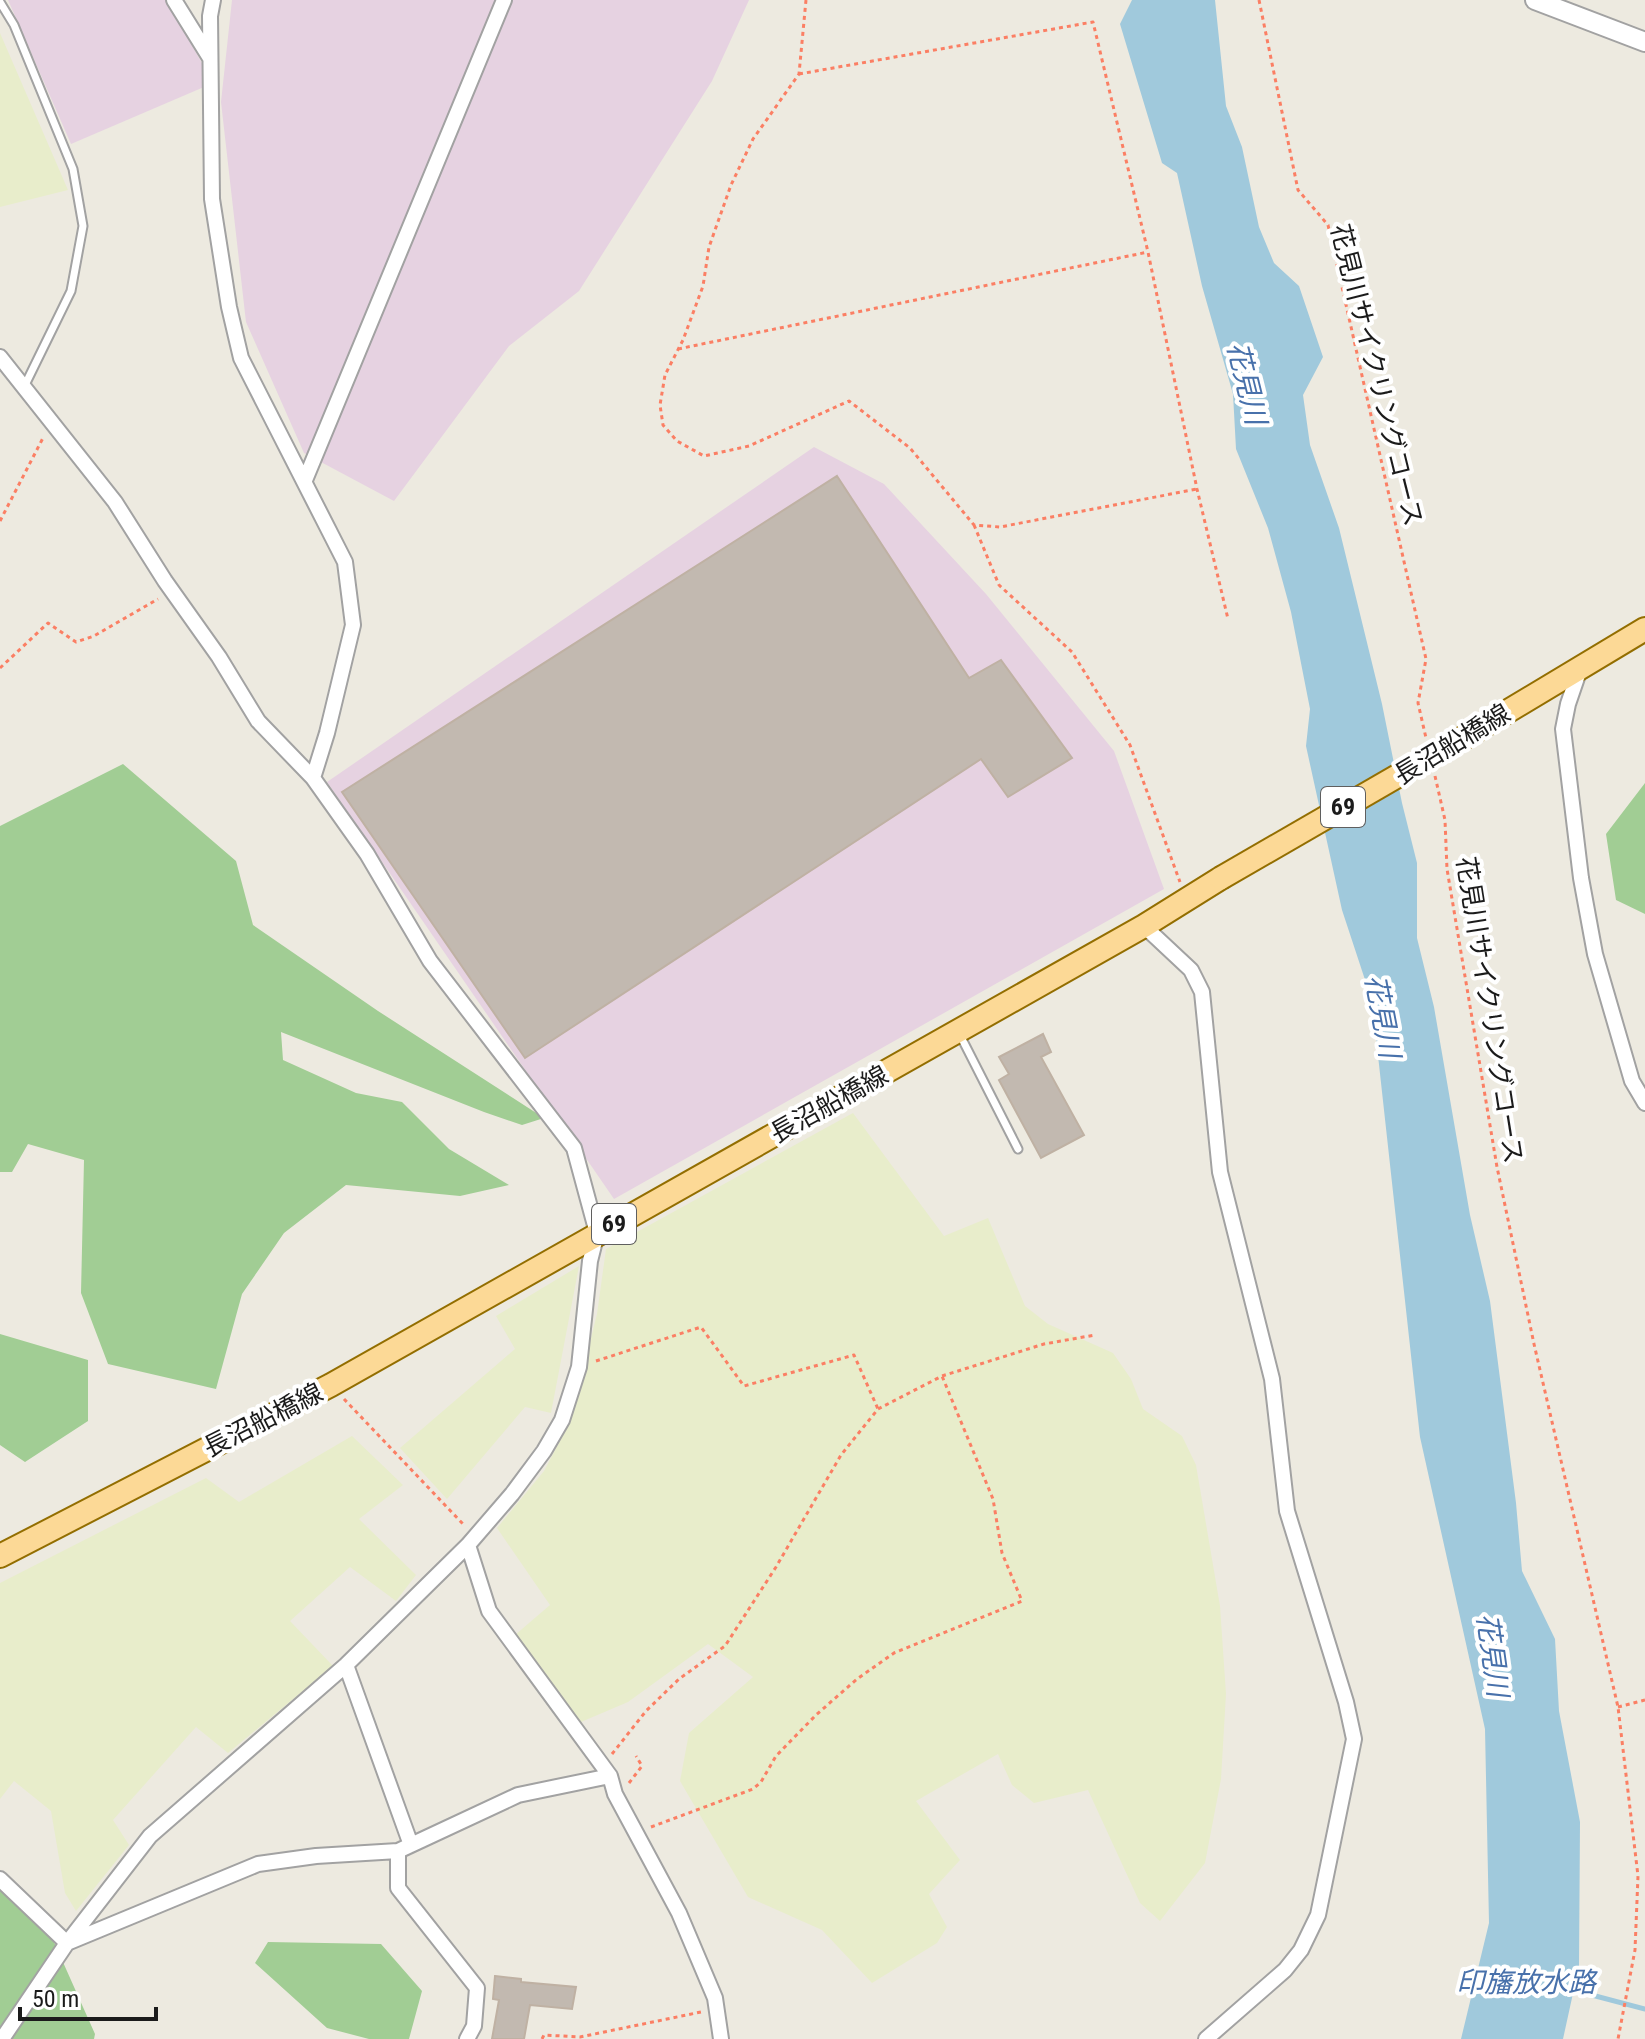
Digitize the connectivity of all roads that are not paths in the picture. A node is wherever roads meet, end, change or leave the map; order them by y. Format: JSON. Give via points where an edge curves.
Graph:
{"nodes":[{"id":1,"x":174,"y":0,"type":"edge"},
{"id":2,"x":213,"y":0,"type":"edge"},
{"id":3,"x":504,"y":0,"type":"edge"},
{"id":4,"x":1535,"y":0,"type":"edge"},
{"id":5,"x":0,"y":2,"type":"edge"},
{"id":6,"x":1645,"y":42,"type":"edge"},
{"id":7,"x":212,"y":62,"type":"junction"},
{"id":8,"x":0,"y":357,"type":"edge"},
{"id":9,"x":24,"y":387,"type":"junction"},
{"id":10,"x":305,"y":480,"type":"junction"},
{"id":11,"x":1645,"y":629,"type":"edge"},
{"id":12,"x":1581,"y":666,"type":"junction"},
{"id":13,"x":313,"y":778,"type":"junction"},
{"id":14,"x":1144,"y":926,"type":"junction"},
{"id":15,"x":958,"y":1031,"type":"junction"},
{"id":16,"x":1645,"y":1103,"type":"edge"},
{"id":17,"x":1018,"y":1149,"type":"dead end"},
{"id":18,"x":597,"y":1233,"type":"junction"},
{"id":19,"x":472,"y":1541,"type":"junction"},
{"id":20,"x":0,"y":1556,"type":"edge"},
{"id":21,"x":346,"y":1665,"type":"junction"},
{"id":22,"x":610,"y":1769,"type":"junction"},
{"id":23,"x":404,"y":1848,"type":"junction"},
{"id":24,"x":0,"y":1879,"type":"edge"},
{"id":25,"x":67,"y":1943,"type":"junction"},
{"id":26,"x":471,"y":2035,"type":"edge"},
{"id":27,"x":10,"y":2036,"type":"edge"},
{"id":28,"x":721,"y":2039,"type":"edge"},
{"id":29,"x":1206,"y":2039,"type":"edge"}],
"edges":[{"from":1,"to":7,"type":"street"},
{"from":2,"to":7,"type":"street"},
{"from":3,"to":10,"type":"street"},
{"from":4,"to":6,"type":"street"},
{"from":5,"to":9,"type":"lane","via":[[73,169],[83,226],[71,291]]},
{"from":7,"to":10,"type":"street","via":[[212,199],[229,307],[241,358]]},
{"from":8,"to":9,"type":"street"},
{"from":9,"to":13,"type":"street","via":[[115,502],[258,721]]},
{"from":10,"to":13,"type":"street","via":[[345,562],[353,625]]},
{"from":11,"to":12,"type":"main road","name":"長沼船橋線","number":"69"},
{"from":12,"to":14,"type":"main road","name":"長沼船橋線","number":"69","bridge":true},
{"from":12,"to":16,"type":"street","via":[[1563,729],[1581,878],[1595,954],[1632,1081]]},
{"from":13,"to":18,"type":"street","via":[[367,854],[430,961],[574,1148]]},
{"from":14,"to":15,"type":"main road","name":"長沼船橋線","number":"69"},
{"from":14,"to":29,"type":"street","via":[[1191,970],[1202,992],[1220,1172],[1272,1379],[1287,1511],[1354,1739],[1318,1915],[1301,1950]]},
{"from":15,"to":17,"type":"lane"},
{"from":15,"to":18,"type":"main road","name":"長沼船橋線","number":"69"},
{"from":18,"to":19,"type":"street","via":[[579,1367],[562,1420],[544,1451]]},
{"from":18,"to":20,"type":"main road","name":"長沼船橋線","number":"69","via":[[331,1385]]},
{"from":19,"to":21,"type":"street"},
{"from":19,"to":22,"type":"street","via":[[489,1611]]},
{"from":21,"to":23,"type":"street"},
{"from":21,"to":25,"type":"street","via":[[150,1836]]},
{"from":22,"to":23,"type":"street","via":[[518,1795]]},
{"from":22,"to":28,"type":"street","via":[[715,1998]]},
{"from":23,"to":25,"type":"street","via":[[258,1864]]},
{"from":23,"to":26,"type":"street","via":[[398,1888],[477,1988]]},
{"from":24,"to":25,"type":"street"},
{"from":25,"to":27,"type":"street"}]}
